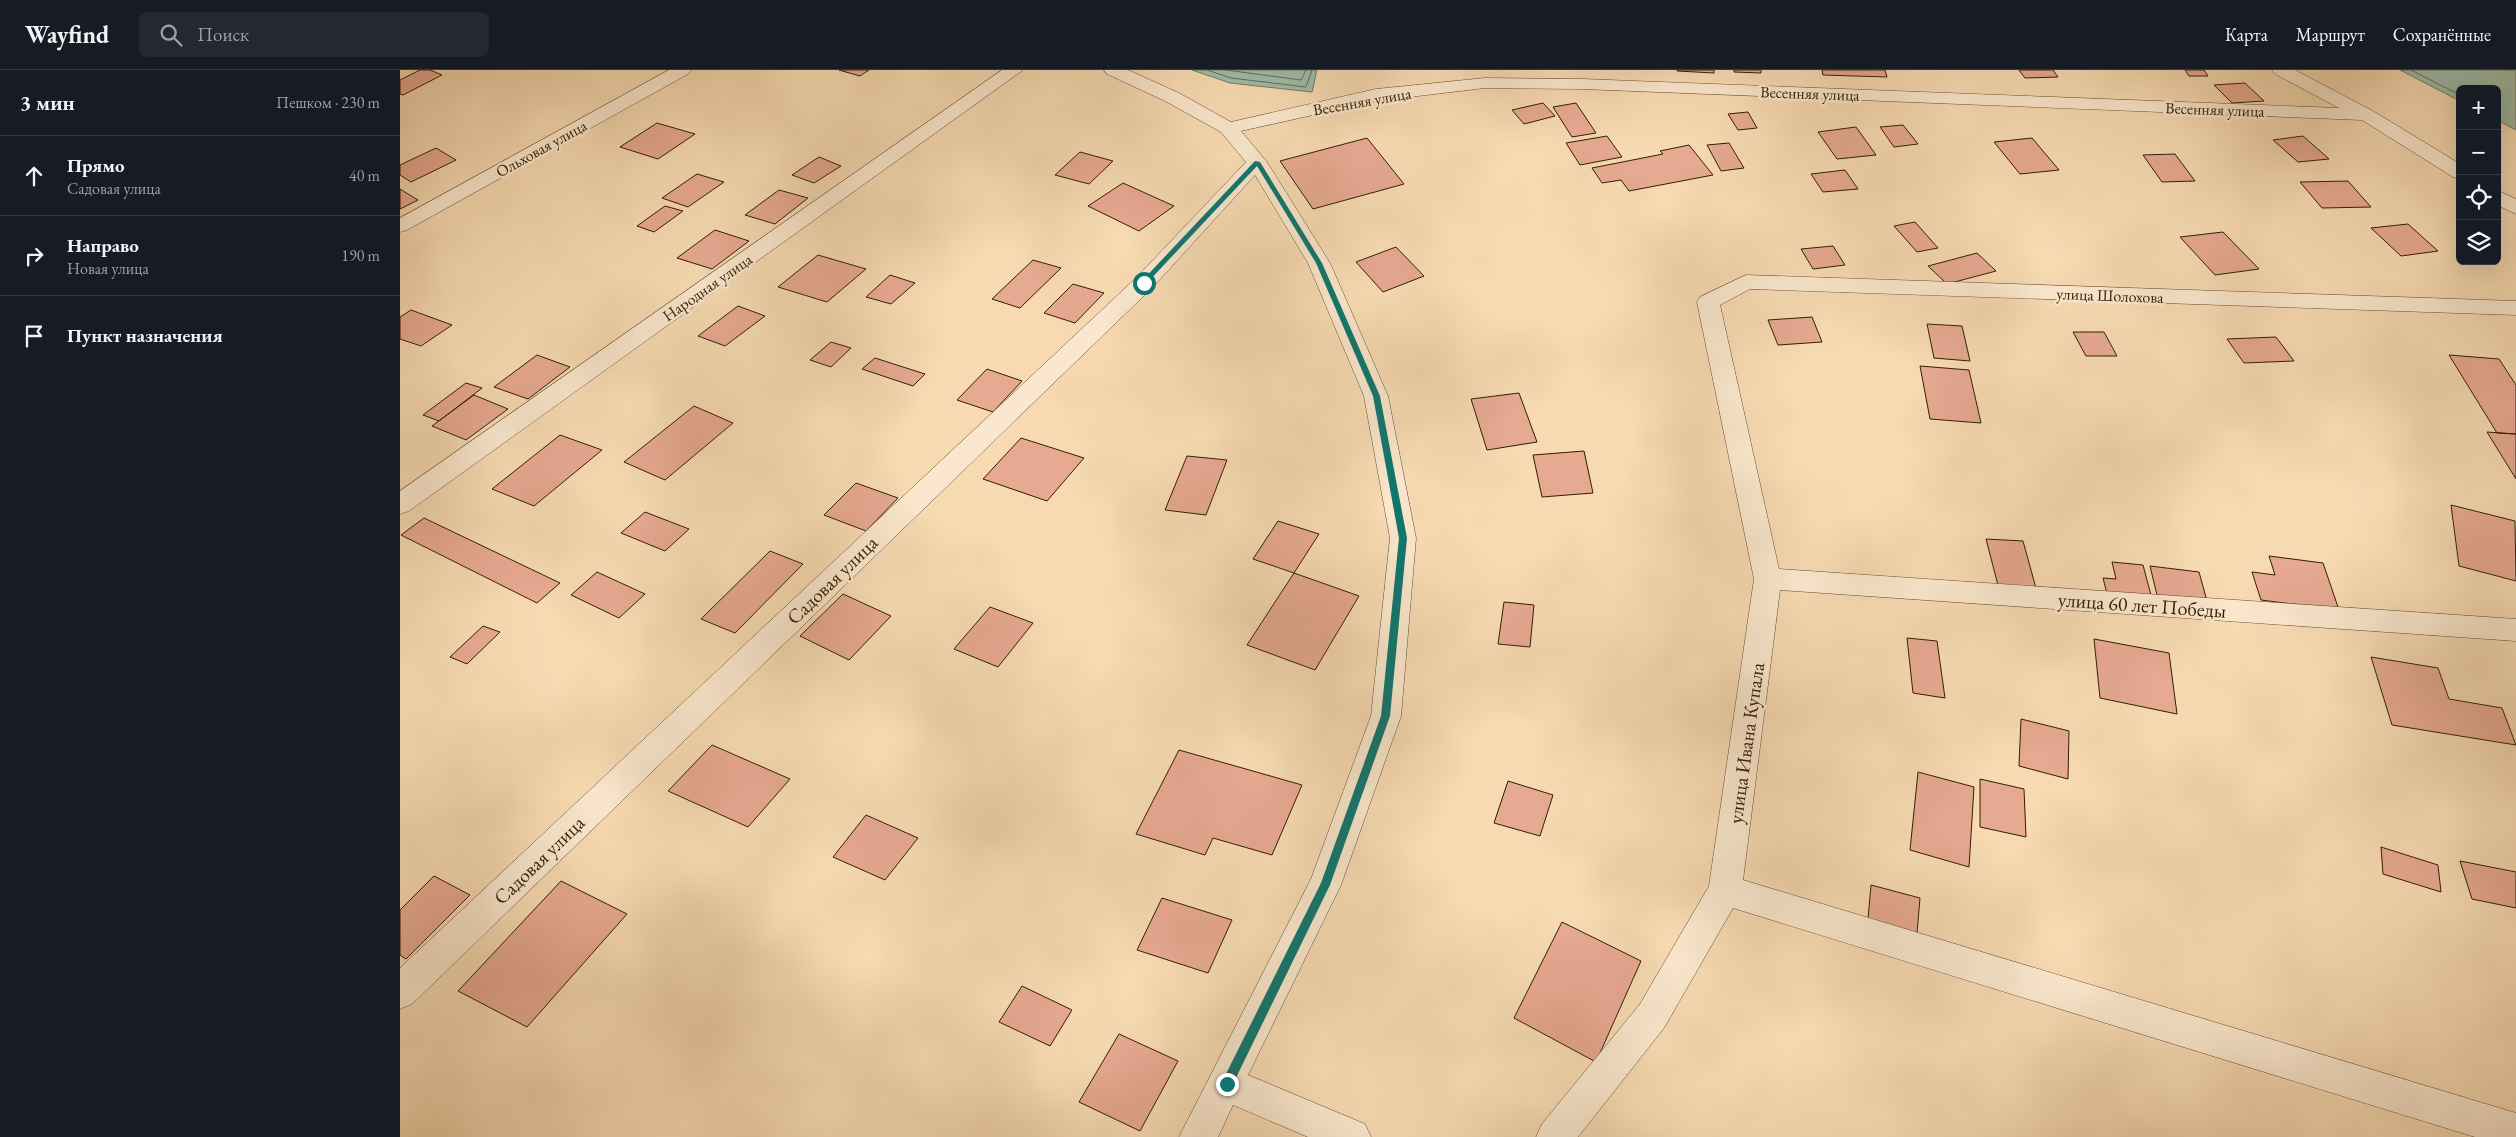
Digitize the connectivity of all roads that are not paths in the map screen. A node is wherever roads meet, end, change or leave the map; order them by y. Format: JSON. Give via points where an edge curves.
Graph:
{"nodes":[{"id":1,"x":682,"y":70,"type":"edge"},
{"id":2,"x":1014,"y":70,"type":"edge"},
{"id":3,"x":1113,"y":70,"type":"edge"},
{"id":4,"x":2281,"y":70,"type":"edge"},
{"id":5,"x":2366,"y":115,"type":"junction"},
{"id":6,"x":1228,"y":128,"type":"junction"},
{"id":7,"x":1257,"y":162,"type":"junction"},
{"id":8,"x":2456,"y":171,"type":"edge"},
{"id":9,"x":2501,"y":199,"type":"edge"},
{"id":10,"x":2516,"y":208,"type":"edge"},
{"id":11,"x":400,"y":226,"type":"edge"},
{"id":12,"x":1708,"y":302,"type":"joint"},
{"id":13,"x":2516,"y":308,"type":"edge"},
{"id":14,"x":400,"y":504,"type":"edge"},
{"id":15,"x":1768,"y":579,"type":"junction"},
{"id":16,"x":2516,"y":630,"type":"edge"},
{"id":17,"x":1725,"y":890,"type":"junction"},
{"id":18,"x":400,"y":992,"type":"edge"},
{"id":19,"x":1227,"y":1084,"type":"junction"},
{"id":20,"x":2516,"y":1131,"type":"edge"},
{"id":21,"x":1198,"y":1137,"type":"edge"},
{"id":22,"x":1352,"y":1137,"type":"edge"},
{"id":23,"x":1555,"y":1137,"type":"edge"}],
"edges":[{"from":1,"to":11,"type":"street","name":"Ольховая улица"},
{"from":2,"to":14,"type":"street","name":"Народная улица"},
{"from":3,"to":6,"type":"street"},
{"from":4,"to":5,"type":"street"},
{"from":5,"to":6,"type":"street","name":"Весенняя улица","via":[[1582,84],[1485,83],[1376,95]]},
{"from":5,"to":8,"type":"street"},
{"from":6,"to":7,"type":"street"},
{"from":7,"to":18,"type":"street","name":"Садовая улица","via":[[1144,283]]},
{"from":7,"to":19,"type":"street","via":[[1319,263],[1376,396],[1403,538],[1386,716],[1325,885]]},
{"from":9,"to":10,"type":"street"},
{"from":12,"to":13,"type":"street","name":"улица Шолохова","via":[[1746,282]]},
{"from":12,"to":15,"type":"street","name":"улица Ивана Купала"},
{"from":15,"to":16,"type":"street","name":"улица 60 лет Победы"},
{"from":15,"to":17,"type":"street","name":"улица Ивана Купала"},
{"from":17,"to":20,"type":"street"},
{"from":17,"to":23,"type":"street","name":"улица Ивана Купала","via":[[1652,1016]]},
{"from":19,"to":21,"type":"street"},
{"from":19,"to":22,"type":"street"}]}
